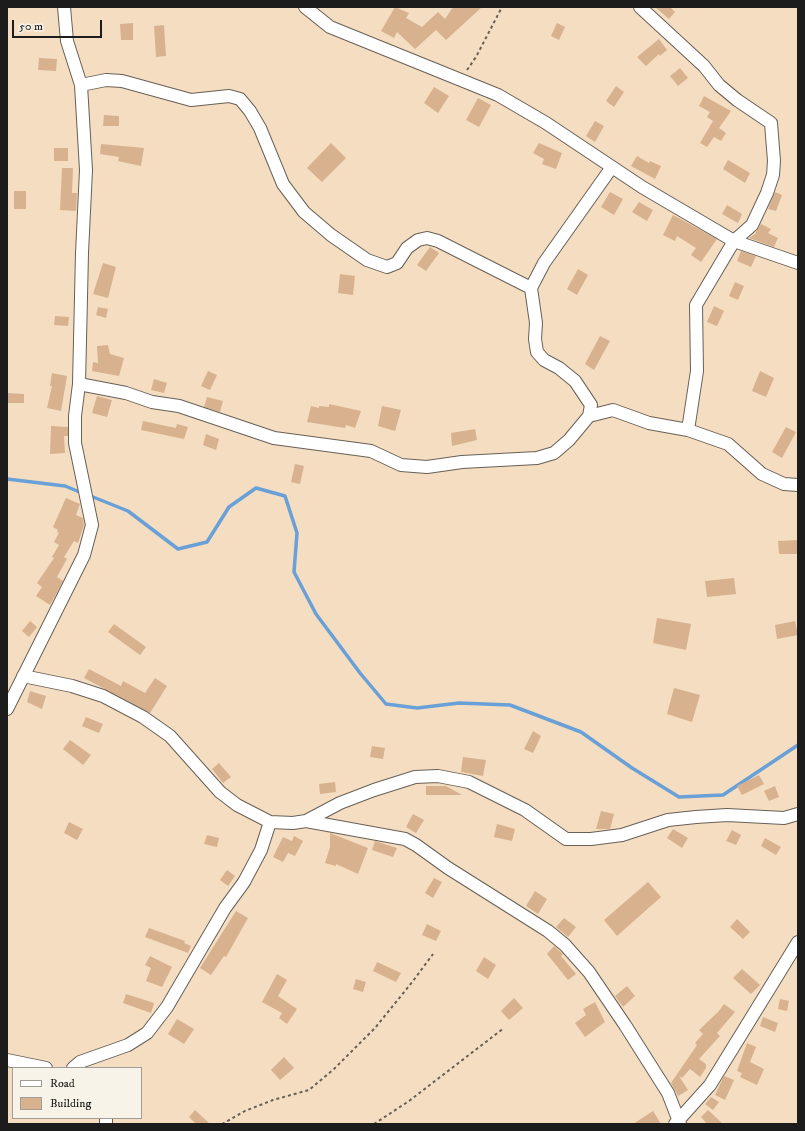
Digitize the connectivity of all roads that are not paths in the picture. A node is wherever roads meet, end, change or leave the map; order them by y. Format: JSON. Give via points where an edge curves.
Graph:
{"nodes":[{"id":1,"x":64,"y":7,"type":"edge"},
{"id":2,"x":305,"y":7,"type":"edge"},
{"id":3,"x":640,"y":7,"type":"edge"},
{"id":4,"x":81,"y":85,"type":"junction"},
{"id":5,"x":612,"y":167,"type":"junction"},
{"id":6,"x":734,"y":241,"type":"junction"},
{"id":7,"x":798,"y":263,"type":"edge"},
{"id":8,"x":531,"y":288,"type":"junction"},
{"id":9,"x":79,"y":384,"type":"junction"},
{"id":10,"x":589,"y":416,"type":"junction"},
{"id":11,"x":688,"y":430,"type":"junction"},
{"id":12,"x":798,"y":485,"type":"edge"},
{"id":13,"x":23,"y":676,"type":"junction"},
{"id":14,"x":7,"y":709,"type":"edge"},
{"id":15,"x":798,"y":814,"type":"edge"},
{"id":16,"x":306,"y":821,"type":"junction"},
{"id":17,"x":270,"y":822,"type":"junction"},
{"id":18,"x":798,"y":942,"type":"edge"},
{"id":19,"x":7,"y":1060,"type":"edge"},
{"id":20,"x":41,"y":1067,"type":"edge"},
{"id":21,"x":74,"y":1067,"type":"edge"},
{"id":22,"x":678,"y":1123,"type":"edge"}],
"edges":[{"from":1,"to":4,"type":"street","via":[[67,41]]},
{"from":2,"to":5,"type":"street","via":[[330,27],[498,95]]},
{"from":3,"to":6,"type":"street","via":[[704,66],[719,85],[771,123],[774,161],[769,187],[752,225]]},
{"from":4,"to":8,"type":"street","via":[[106,80],[122,81],[191,100],[229,96],[240,99],[260,128],[284,184],[304,212],[367,260],[387,267],[397,263],[418,240],[427,238],[438,241]]},
{"from":4,"to":9,"type":"street","via":[[86,170]]},
{"from":5,"to":6,"type":"street"},
{"from":5,"to":8,"type":"street","via":[[544,263]]},
{"from":6,"to":7,"type":"street"},
{"from":6,"to":11,"type":"street","via":[[696,305],[697,371]]},
{"from":8,"to":10,"type":"street","via":[[537,352],[544,360],[575,381],[591,405]]},
{"from":9,"to":10,"type":"street","via":[[179,406],[274,438],[371,451],[401,465],[427,467],[462,462],[537,458],[554,453]]},
{"from":9,"to":13,"type":"street","via":[[75,443],[92,525],[84,555]]},
{"from":10,"to":11,"type":"street","via":[[613,410],[649,423]]},
{"from":11,"to":12,"type":"street","via":[[728,444],[762,474],[784,484]]},
{"from":13,"to":14,"type":"street"},
{"from":13,"to":17,"type":"street","via":[[65,684],[97,694],[143,717],[170,736],[220,792],[237,805]]},
{"from":15,"to":16,"type":"street","via":[[784,818],[727,815],[668,820],[622,835],[591,840],[566,839],[525,810],[469,782],[438,776],[415,777],[374,790],[340,803]]},
{"from":16,"to":17,"type":"street","via":[[293,824]]},
{"from":16,"to":22,"type":"street","via":[[404,839],[565,944],[589,972],[668,1093]]},
{"from":17,"to":21,"type":"street","via":[[261,850],[244,882],[225,908],[167,1007],[147,1033],[128,1045],[80,1062]]},
{"from":18,"to":22,"type":"street","via":[[710,1085]]},
{"from":19,"to":20,"type":"street"}]}
